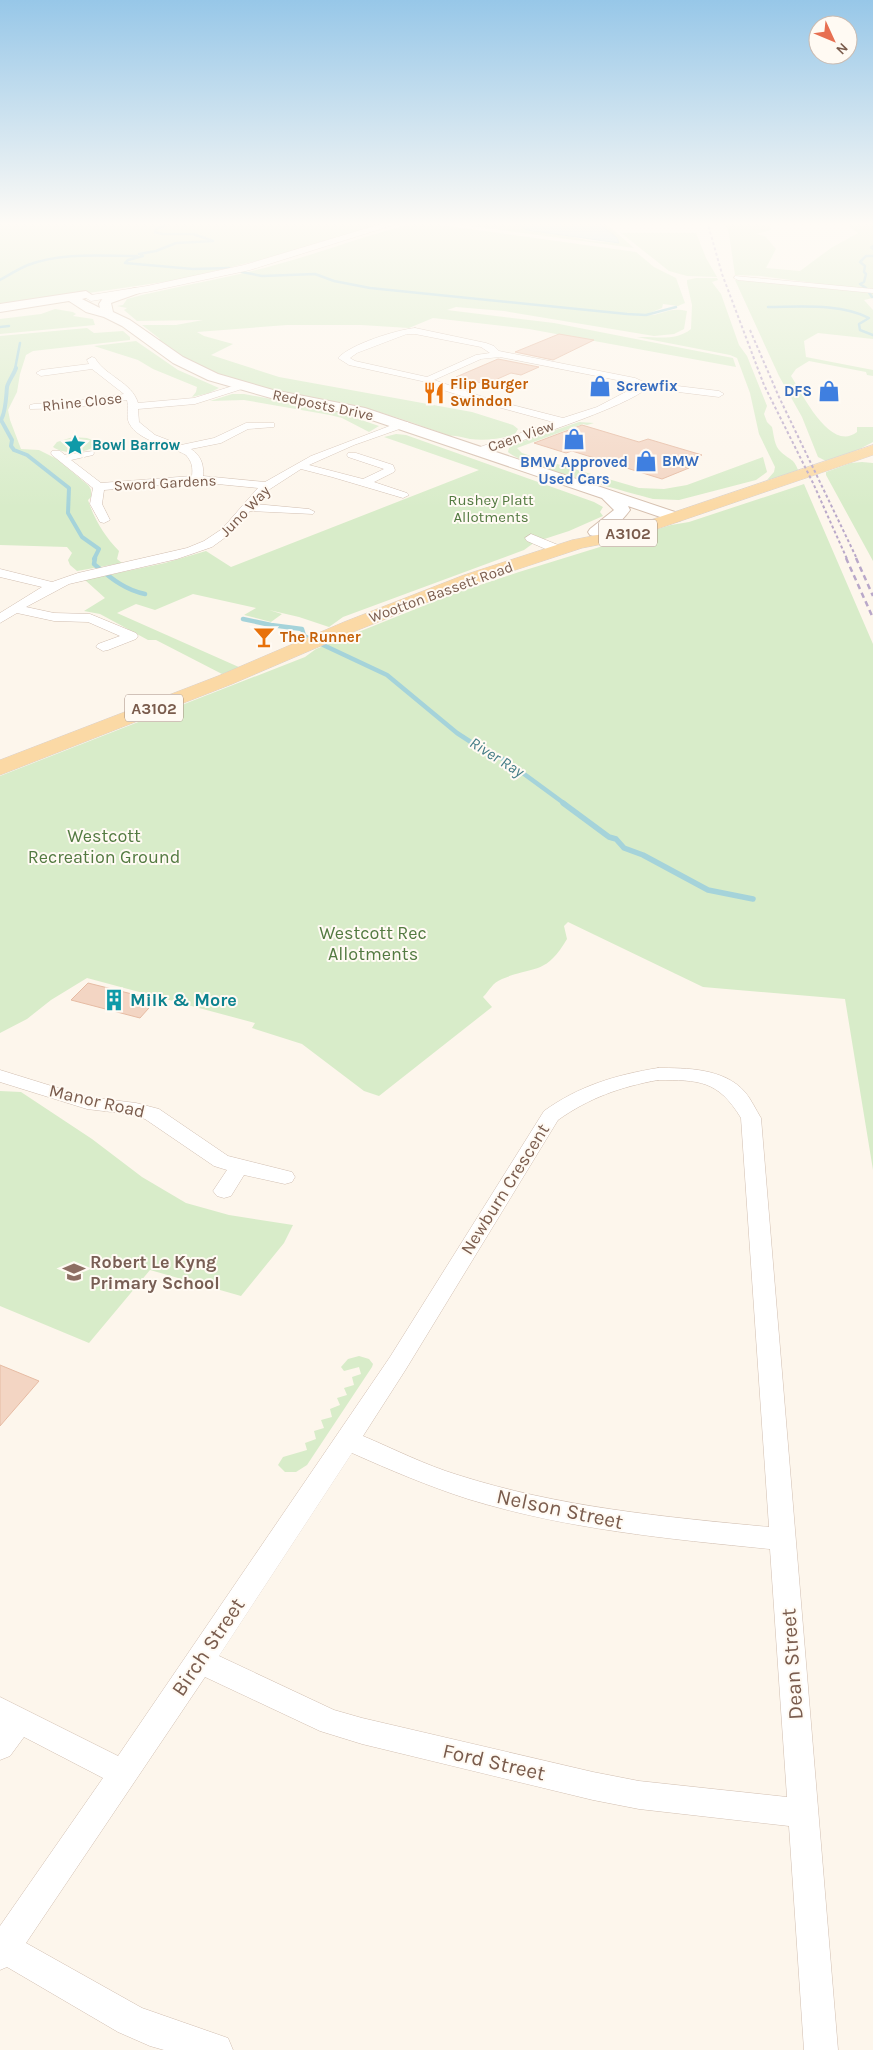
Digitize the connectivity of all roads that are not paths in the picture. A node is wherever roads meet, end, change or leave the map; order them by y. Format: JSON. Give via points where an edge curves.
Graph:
{"nodes":[{"id":1,"x":117,"y":317,"type":"edge"},
{"id":2,"x":496,"y":354,"type":"junction"},
{"id":3,"x":45,"y":372,"type":"dead end"},
{"id":4,"x":429,"y":380,"type":"junction"},
{"id":5,"x":642,"y":384,"type":"junction"},
{"id":6,"x":242,"y":386,"type":"junction"},
{"id":7,"x":719,"y":394,"type":"dead end"},
{"id":8,"x":132,"y":401,"type":"junction"},
{"id":9,"x":34,"y":407,"type":"dead end"},
{"id":10,"x":565,"y":422,"type":"junction"},
{"id":11,"x":404,"y":424,"type":"junction"},
{"id":12,"x":270,"y":426,"type":"dead end"},
{"id":13,"x":180,"y":448,"type":"junction"},
{"id":14,"x":873,"y":450,"type":"edge"},
{"id":15,"x":478,"y":451,"type":"junction"},
{"id":16,"x":385,"y":452,"type":"dead end"},
{"id":17,"x":89,"y":453,"type":"dead end"},
{"id":18,"x":352,"y":455,"type":"dead end"},
{"id":19,"x":366,"y":459,"type":"junction"},
{"id":20,"x":300,"y":466,"type":"junction"},
{"id":21,"x":196,"y":480,"type":"junction"},
{"id":22,"x":364,"y":483,"type":"junction"},
{"id":23,"x":267,"y":486,"type":"junction"},
{"id":24,"x":99,"y":487,"type":"junction"},
{"id":25,"x":605,"y":492,"type":"junction"},
{"id":26,"x":403,"y":495,"type":"dead end"},
{"id":27,"x":246,"y":506,"type":"junction"},
{"id":28,"x":295,"y":511,"type":"junction"},
{"id":29,"x":309,"y":512,"type":"dead end"},
{"id":30,"x":673,"y":513,"type":"junction"},
{"id":31,"x":104,"y":520,"type":"dead end"},
{"id":32,"x":287,"y":520,"type":"dead end"},
{"id":33,"x":596,"y":532,"type":"junction"},
{"id":34,"x":531,"y":538,"type":"dead end"},
{"id":35,"x":578,"y":544,"type":"junction"},
{"id":36,"x":559,"y":550,"type":"junction"},
{"id":37,"x":123,"y":568,"type":"joint"},
{"id":38,"x":0,"y":573,"type":"edge"},
{"id":39,"x":94,"y":573,"type":"joint"},
{"id":40,"x":53,"y":586,"type":"junction"},
{"id":41,"x":15,"y":609,"type":"junction"},
{"id":42,"x":0,"y":619,"type":"edge"},
{"id":43,"x":103,"y":647,"type":"dead end"},
{"id":44,"x":0,"y":768,"type":"edge"},
{"id":45,"x":0,"y":1076,"type":"edge"},
{"id":46,"x":239,"y":1167,"type":"junction"},
{"id":47,"x":285,"y":1177,"type":"dead end"},
{"id":48,"x":224,"y":1191,"type":"dead end"},
{"id":49,"x":763,"y":1278,"type":"joint"},
{"id":50,"x":414,"y":1338,"type":"joint"},
{"id":51,"x":347,"y":1440,"type":"junction"},
{"id":52,"x":782,"y":1539,"type":"junction"},
{"id":53,"x":200,"y":1661,"type":"junction"},
{"id":54,"x":10,"y":1715,"type":"edge"},
{"id":55,"x":0,"y":1746,"type":"edge"},
{"id":56,"x":123,"y":1773,"type":"junction"},
{"id":57,"x":803,"y":1813,"type":"junction"},
{"id":58,"x":2,"y":1951,"type":"edge"},
{"id":59,"x":216,"y":2050,"type":"edge"},
{"id":60,"x":821,"y":2050,"type":"edge"}],
"edges":[{"from":1,"to":6,"type":"main road","name":"Redposts Drive","via":[[189,366]]},
{"from":2,"to":4,"type":"street","name":"Caen View","via":[[479,357]]},
{"from":2,"to":4,"type":"street","name":"Caen View","via":[[483,345],[415,331],[354,351],[343,358],[352,363]]},
{"from":2,"to":5,"type":"street","name":"Caen View"},
{"from":3,"to":8,"type":"street","via":[[93,363],[128,391]]},
{"from":4,"to":10,"type":"street","name":"Caen View","via":[[486,401]]},
{"from":5,"to":7,"type":"street"},
{"from":5,"to":10,"type":"street","name":"Caen View","via":[[641,389],[608,406]]},
{"from":6,"to":8,"type":"street","name":"Rhine Close","via":[[195,401]]},
{"from":6,"to":11,"type":"main road","name":"Redposts Drive","via":[[348,407]]},
{"from":8,"to":9,"type":"street","name":"Rhine Close"},
{"from":8,"to":13,"type":"street","via":[[132,419],[138,428]]},
{"from":10,"to":15,"type":"street","name":"Caen View"},
{"from":11,"to":15,"type":"main road","name":"Redposts Drive"},
{"from":11,"to":20,"type":"street","name":"Juno Way","via":[[340,447]]},
{"from":12,"to":13,"type":"street","via":[[243,423],[217,441]]},
{"from":13,"to":21,"type":"street","via":[[197,460]]},
{"from":14,"to":30,"type":"main road","name":"Wootton Bassett Road","number":"A3102","via":[[825,468]]},
{"from":15,"to":25,"type":"main road","name":"Redposts Drive"},
{"from":16,"to":19,"type":"street"},
{"from":17,"to":24,"type":"street","via":[[59,455]]},
{"from":18,"to":19,"type":"street"},
{"from":19,"to":22,"type":"street","via":[[390,469],[386,474]]},
{"from":20,"to":22,"type":"street"},
{"from":20,"to":23,"type":"street","name":"Juno Way"},
{"from":21,"to":23,"type":"street","name":"Sword Gardens"},
{"from":21,"to":24,"type":"street","name":"Sword Gardens"},
{"from":22,"to":26,"type":"street"},
{"from":23,"to":27,"type":"street","name":"Juno Way"},
{"from":24,"to":31,"type":"street","name":"Sword Gardens","via":[[96,504]]},
{"from":25,"to":30,"type":"main road","name":"Redposts Drive"},
{"from":25,"to":33,"type":"main road","via":[[622,510]]},
{"from":27,"to":28,"type":"street"},
{"from":27,"to":37,"type":"street","name":"Juno Way","via":[[230,530],[210,544]]},
{"from":28,"to":29,"type":"street"},
{"from":28,"to":32,"type":"street"},
{"from":30,"to":33,"type":"main road","name":"Wootton Bassett Road","number":"A3102"},
{"from":30,"to":35,"type":"main road","name":"Wootton Bassett Road","number":"A3102","via":[[622,535]]},
{"from":33,"to":35,"type":"main road","name":"Wootton Bassett Road","number":"A3102"},
{"from":34,"to":36,"type":"street"},
{"from":35,"to":36,"type":"main road","name":"Wootton Bassett Road","number":"A3102"},
{"from":36,"to":44,"type":"main road","name":"Wootton Bassett Road","number":"A3102","via":[[453,586],[226,680]]},
{"from":37,"to":39,"type":"street","name":"Juno Way"},
{"from":38,"to":40,"type":"street"},
{"from":39,"to":40,"type":"street","name":"Juno Way"},
{"from":40,"to":41,"type":"street","name":"Juno Way"},
{"from":41,"to":42,"type":"street","name":"Juno Way"},
{"from":41,"to":43,"type":"street","via":[[54,617],[90,618],[136,639]]},
{"from":45,"to":46,"type":"street","name":"Manor Road","via":[[85,1102],[133,1107],[152,1114],[220,1161]]},
{"from":46,"to":47,"type":"street","name":"Manor Road"},
{"from":46,"to":48,"type":"street"},
{"from":49,"to":50,"type":"street","name":"Newburn Crescent","via":[[754,1143],[747,1107],[725,1085],[706,1078],[689,1075],[639,1077],[617,1081],[581,1095],[551,1116]]},
{"from":49,"to":52,"type":"street","name":"Dean Street"},
{"from":50,"to":51,"type":"street","name":"Birch Street"},
{"from":51,"to":52,"type":"street","name":"Nelson Street","via":[[468,1489],[531,1504],[642,1526]]},
{"from":51,"to":53,"type":"street","name":"Birch Street"},
{"from":52,"to":57,"type":"street","name":"Dean Street"},
{"from":53,"to":56,"type":"street","name":"Birch Street"},
{"from":53,"to":57,"type":"street","name":"Ford Street","via":[[330,1722],[362,1731],[639,1795]]},
{"from":54,"to":55,"type":"street"},
{"from":54,"to":56,"type":"street"},
{"from":56,"to":58,"type":"street","name":"Birch Street"},
{"from":57,"to":60,"type":"street","name":"Dean Street"},
{"from":58,"to":59,"type":"street","via":[[130,2020]]}]}
